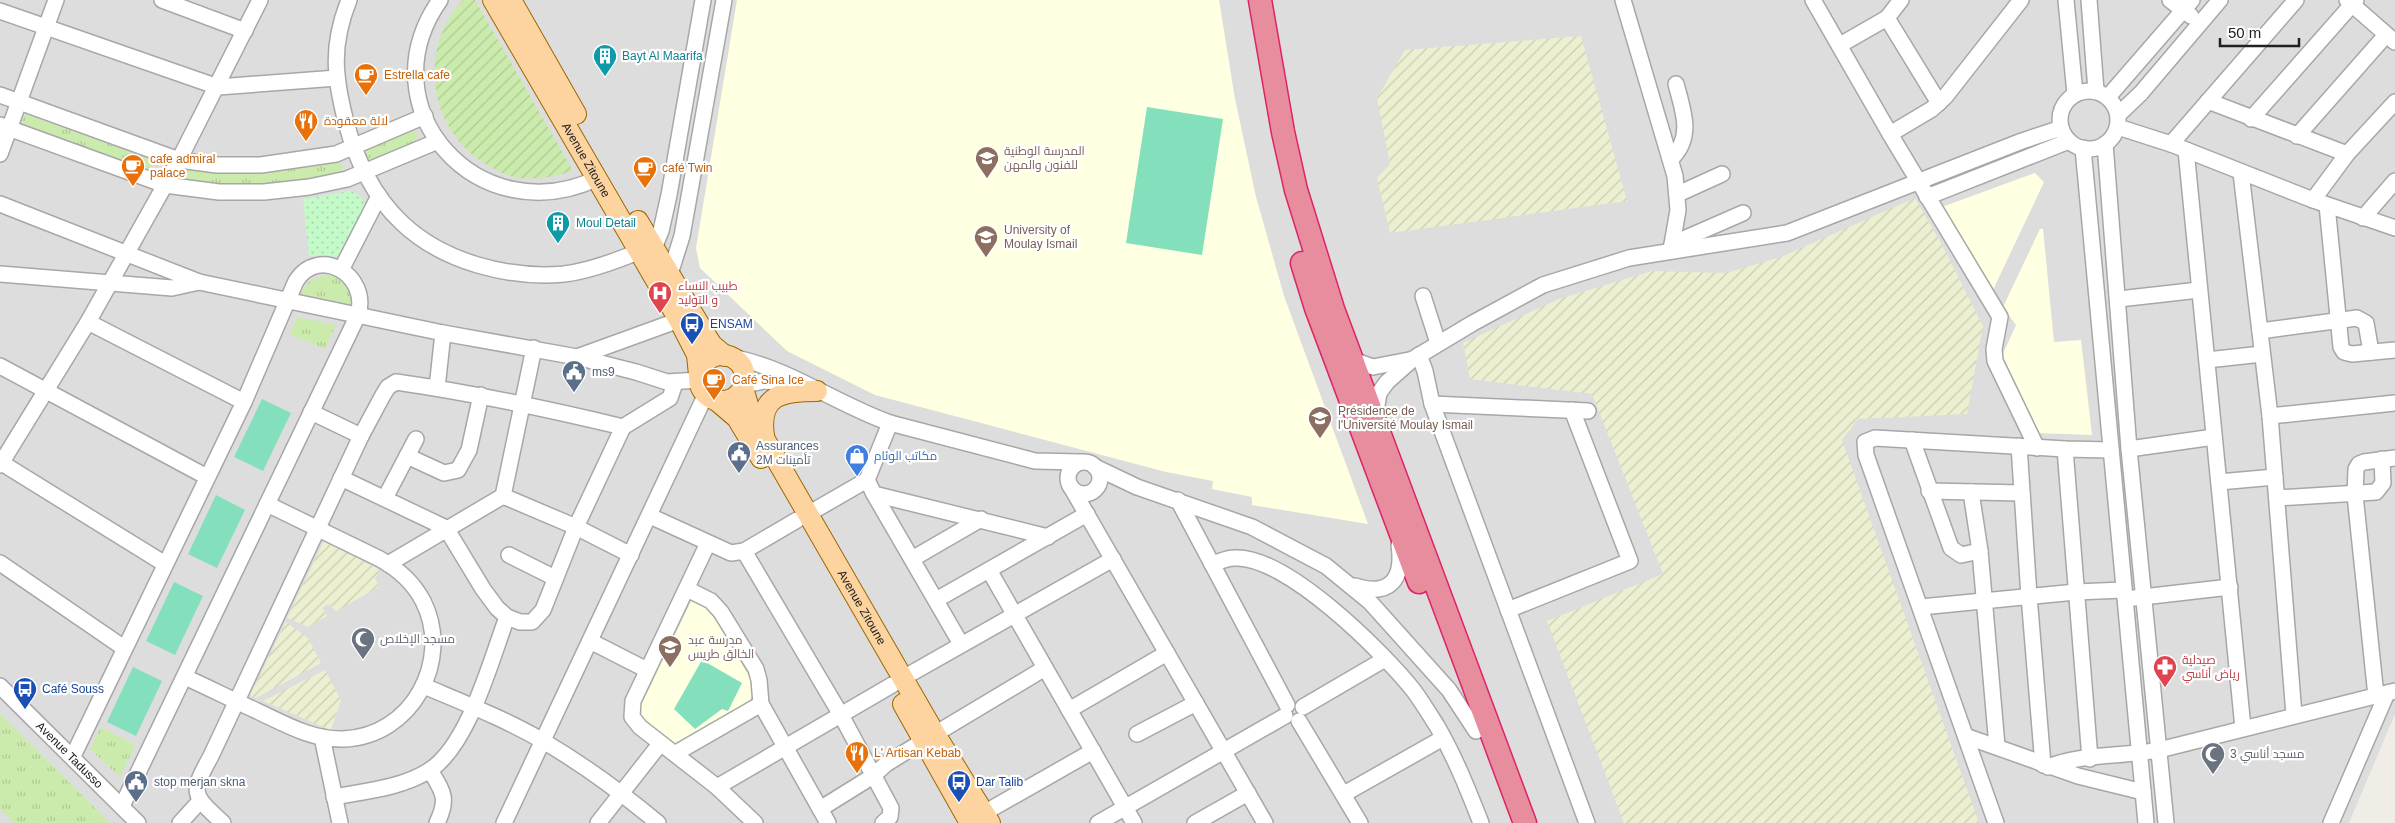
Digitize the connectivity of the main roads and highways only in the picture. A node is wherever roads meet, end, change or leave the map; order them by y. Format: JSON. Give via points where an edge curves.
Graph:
{"nodes":[{"id":1,"x":493,"y":0,"type":"edge"},
{"id":2,"x":510,"y":0,"type":"edge"},
{"id":3,"x":1247,"y":0,"type":"edge"},
{"id":4,"x":1260,"y":0,"type":"edge"},
{"id":5,"x":652,"y":243,"type":"junction"},
{"id":6,"x":728,"y":356,"type":"junction"},
{"id":7,"x":743,"y":387,"type":"junction"},
{"id":8,"x":706,"y":388,"type":"junction"},
{"id":9,"x":811,"y":388,"type":"road end"},
{"id":10,"x":764,"y":438,"type":"junction"},
{"id":11,"x":803,"y":517,"type":"junction"},
{"id":12,"x":981,"y":820,"type":"edge"},
{"id":13,"x":1511,"y":823,"type":"edge"},
{"id":14,"x":1525,"y":823,"type":"edge"}],
"edges":[{"from":1,"to":5,"type":"main road","name":"Avenue Zitoune","via":[[598,178]]},
{"from":2,"to":5,"type":"main road","name":"Avenue Zitoune"},
{"from":3,"to":13,"type":"highway","via":[[1269,134],[1316,308]]},
{"from":4,"to":14,"type":"highway","via":[[1282,132],[1296,190],[1333,309]]},
{"from":5,"to":6,"type":"main road","name":"Avenue Zitoune","via":[[712,345]]},
{"from":5,"to":8,"type":"main road","name":"Avenue Zitoune","via":[[679,320],[697,355]]},
{"from":6,"to":7,"type":"main road","via":[[741,366],[745,378]]},
{"from":6,"to":8,"type":"main road","via":[[711,358],[702,368]]},
{"from":7,"to":8,"type":"main road","via":[[732,399]]},
{"from":7,"to":10,"type":"main road","name":"Avenue Zitoune"},
{"from":8,"to":11,"type":"main road","name":"Avenue Zitoune","via":[[737,418]]},
{"from":9,"to":10,"type":"main road","via":[[792,391],[768,403],[763,417]]},
{"from":10,"to":11,"type":"main road","name":"Avenue Zitoune"},
{"from":11,"to":12,"type":"main road","name":"Avenue Zitoune","via":[[929,737]]}]}
